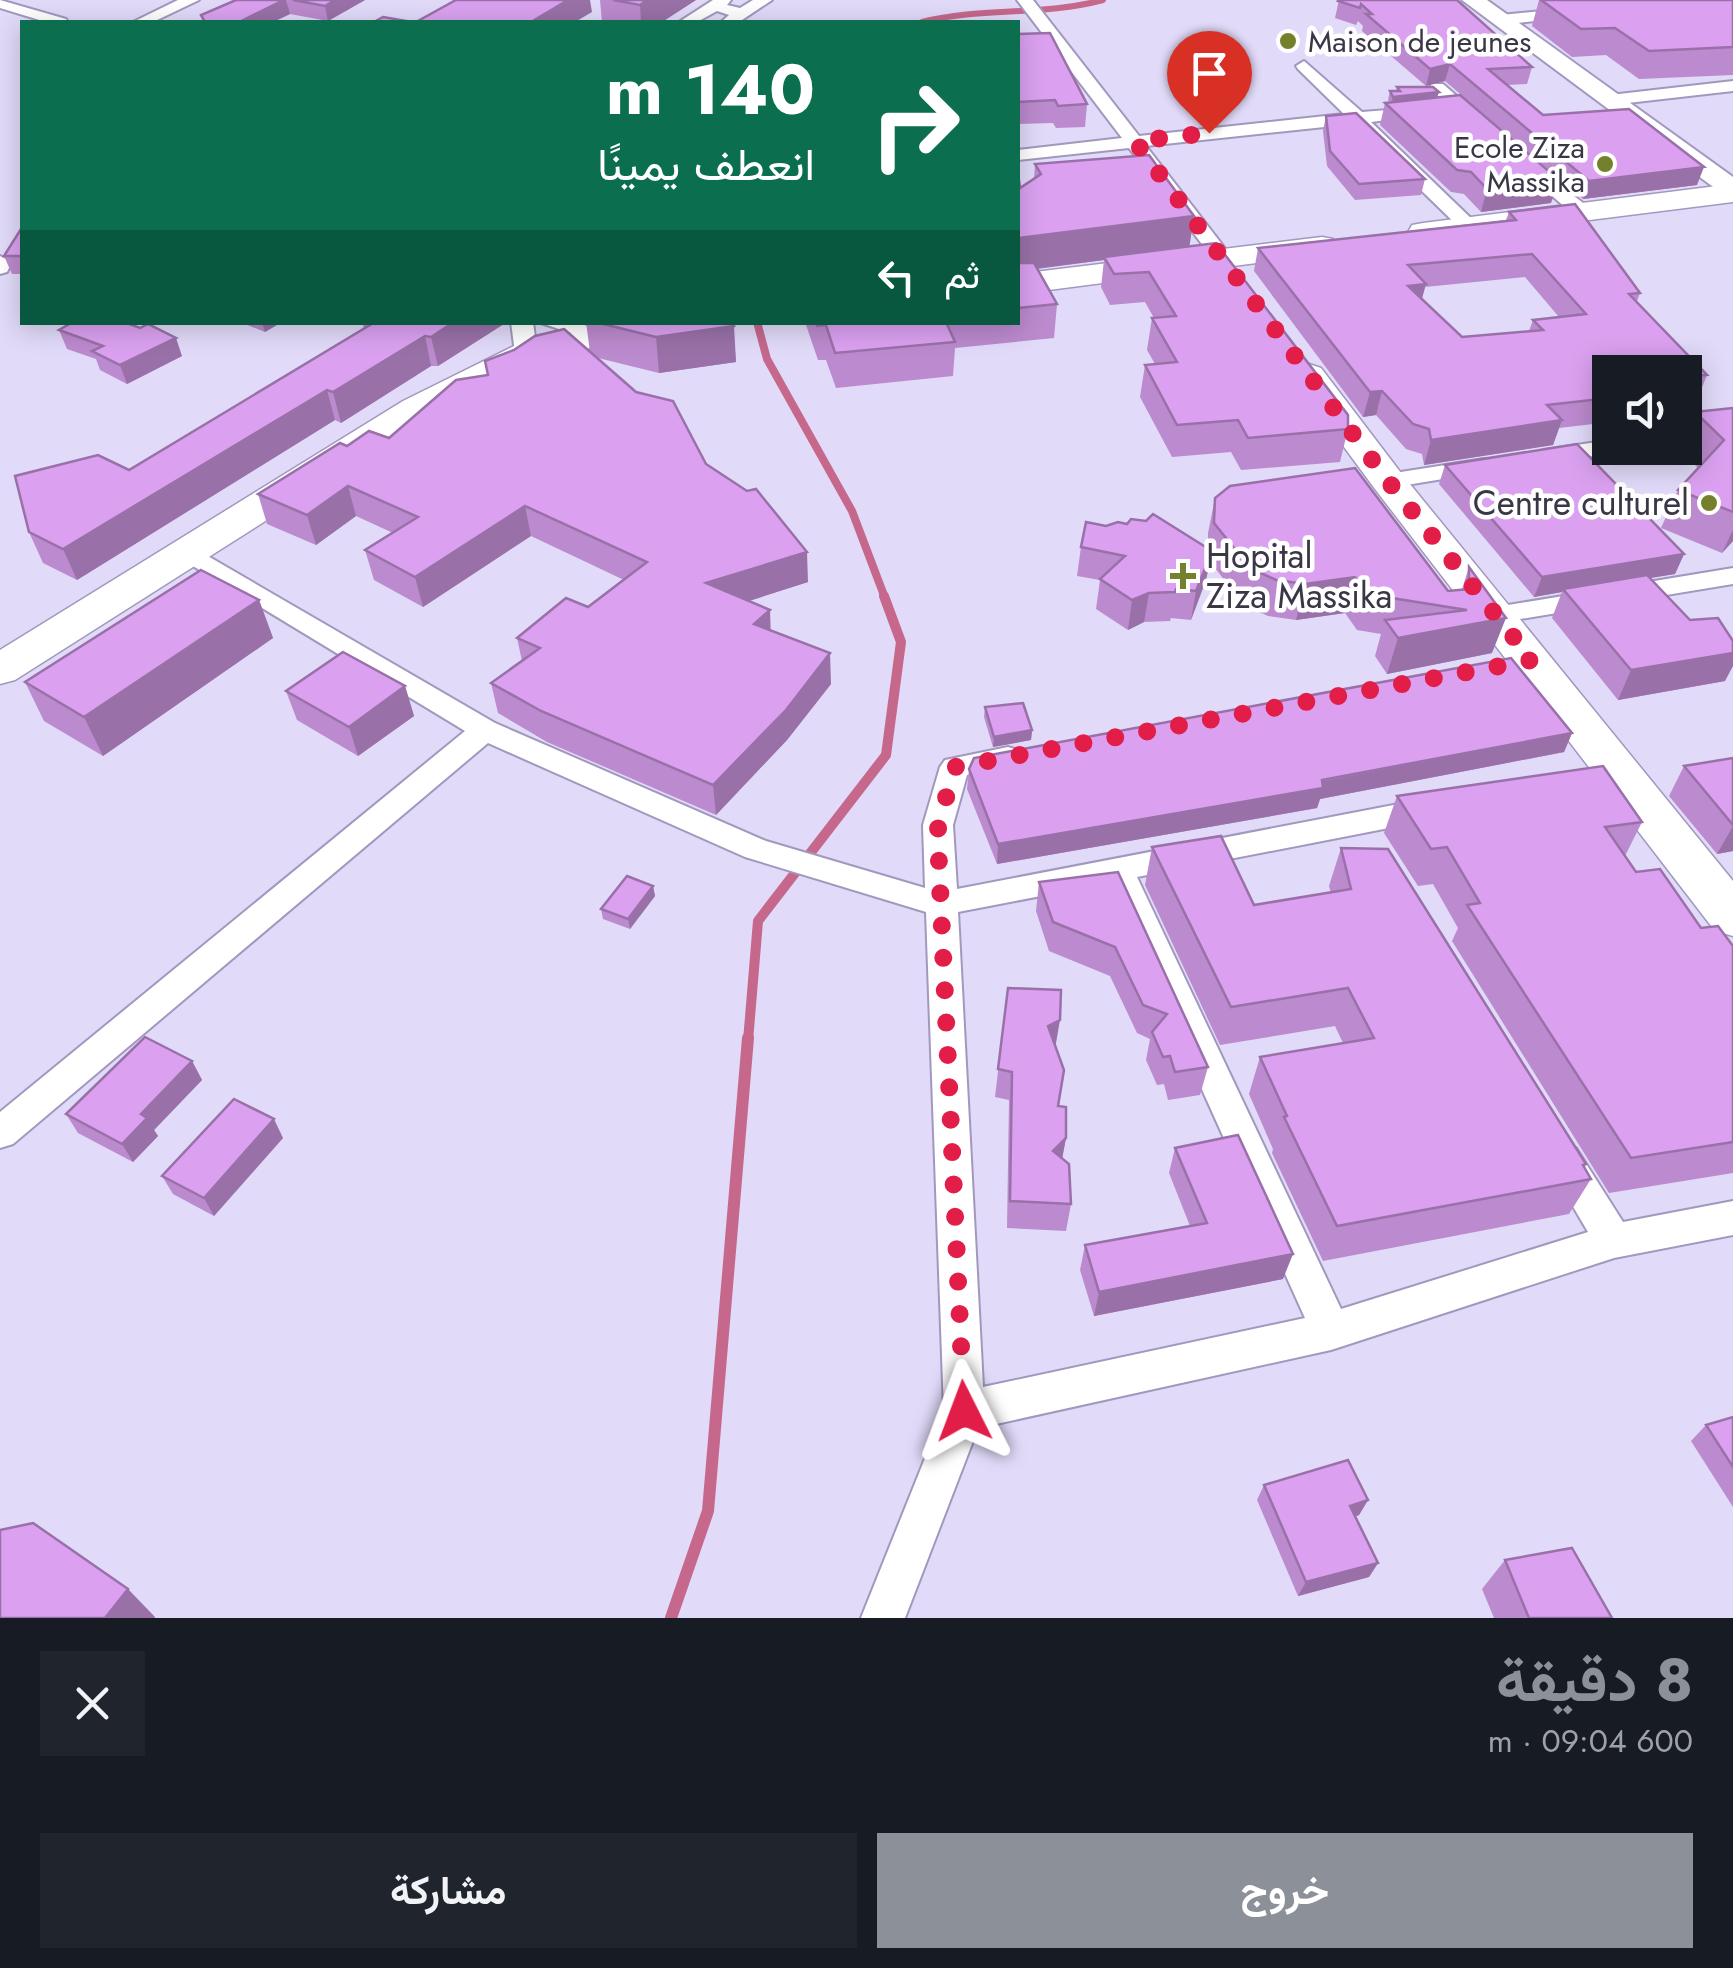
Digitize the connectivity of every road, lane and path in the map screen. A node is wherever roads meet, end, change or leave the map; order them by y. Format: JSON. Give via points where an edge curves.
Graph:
{"nodes":[{"id":1,"x":191,"y":0,"type":"edge"},
{"id":2,"x":764,"y":0,"type":"edge"},
{"id":3,"x":1472,"y":0,"type":"edge"},
{"id":4,"x":719,"y":3,"type":"edge"},
{"id":5,"x":0,"y":4,"type":"edge"},
{"id":6,"x":1031,"y":9,"type":"edge"},
{"id":7,"x":1591,"y":12,"type":"edge"},
{"id":8,"x":736,"y":18,"type":"edge"},
{"id":9,"x":53,"y":20,"type":"edge"},
{"id":10,"x":145,"y":20,"type":"edge"},
{"id":11,"x":691,"y":20,"type":"edge"},
{"id":12,"x":1500,"y":20,"type":"junction"},
{"id":13,"x":1304,"y":66,"type":"dead end"},
{"id":14,"x":1733,"y":86,"type":"edge"},
{"id":15,"x":1437,"y":88,"type":"edge"},
{"id":16,"x":1610,"y":100,"type":"junction"},
{"id":17,"x":1459,"y":107,"type":"junction"},
{"id":18,"x":1358,"y":118,"type":"junction"},
{"id":19,"x":1489,"y":133,"type":"edge"},
{"id":20,"x":1135,"y":141,"type":"junction"},
{"id":21,"x":1504,"y":146,"type":"edge"},
{"id":22,"x":1020,"y":155,"type":"edge"},
{"id":23,"x":1733,"y":191,"type":"edge"},
{"id":24,"x":1580,"y":210,"type":"junction"},
{"id":25,"x":1468,"y":225,"type":"junction"},
{"id":26,"x":1392,"y":236,"type":"edge"},
{"id":27,"x":1355,"y":241,"type":"edge"},
{"id":28,"x":1235,"y":276,"type":"junction"},
{"id":29,"x":1020,"y":284,"type":"edge"},
{"id":30,"x":671,"y":325,"type":"edge"},
{"id":31,"x":532,"y":333,"type":"edge"},
{"id":32,"x":1282,"y":339,"type":"edge"},
{"id":33,"x":1592,"y":449,"type":"edge"},
{"id":34,"x":1388,"y":481,"type":"junction"},
{"id":35,"x":187,"y":552,"type":"junction"},
{"id":36,"x":1733,"y":576,"type":"edge"},
{"id":37,"x":1496,"y":616,"type":"junction"},
{"id":38,"x":0,"y":670,"type":"edge"},
{"id":39,"x":485,"y":730,"type":"junction"},
{"id":40,"x":1031,"y":753,"type":"edge"},
{"id":41,"x":1451,"y":805,"type":"edge"},
{"id":42,"x":1358,"y":823,"type":"junction"},
{"id":43,"x":1378,"y":857,"type":"edge"},
{"id":44,"x":1118,"y":869,"type":"junction"},
{"id":45,"x":940,"y":904,"type":"junction"},
{"id":46,"x":1733,"y":917,"type":"edge"},
{"id":47,"x":1542,"y":1124,"type":"edge"},
{"id":48,"x":0,"y":1133,"type":"edge"},
{"id":49,"x":1733,"y":1218,"type":"edge"},
{"id":50,"x":1614,"y":1241,"type":"junction"},
{"id":51,"x":1331,"y":1330,"type":"junction"},
{"id":52,"x":964,"y":1411,"type":"junction"},
{"id":53,"x":882,"y":1618,"type":"edge"}],
"edges":[{"from":1,"to":10,"type":"street"},
{"from":2,"to":8,"type":"street"},
{"from":3,"to":12,"type":"main road"},
{"from":4,"to":8,"type":"street"},
{"from":4,"to":11,"type":"street"},
{"from":5,"to":9,"type":"street"},
{"from":6,"to":20,"type":"street"},
{"from":7,"to":12,"type":"street"},
{"from":12,"to":16,"type":"main road"},
{"from":13,"to":18,"type":"street"},
{"from":14,"to":16,"type":"street"},
{"from":15,"to":17,"type":"street"},
{"from":16,"to":23,"type":"main road"},
{"from":17,"to":18,"type":"street"},
{"from":17,"to":19,"type":"street"},
{"from":18,"to":20,"type":"street"},
{"from":18,"to":25,"type":"street"},
{"from":20,"to":22,"type":"street"},
{"from":20,"to":28,"type":"street"},
{"from":21,"to":24,"type":"street"},
{"from":23,"to":24,"type":"main road"},
{"from":24,"to":25,"type":"main road"},
{"from":25,"to":26,"type":"main road"},
{"from":27,"to":28,"type":"main road"},
{"from":28,"to":29,"type":"main road"},
{"from":30,"to":31,"type":"main road","via":[[598,336]]},
{"from":31,"to":35,"type":"main road"},
{"from":32,"to":34,"type":"main road"},
{"from":33,"to":34,"type":"street"},
{"from":34,"to":37,"type":"main road"},
{"from":35,"to":38,"type":"main road"},
{"from":35,"to":39,"type":"street"},
{"from":36,"to":37,"type":"street"},
{"from":37,"to":46,"type":"main road","via":[[1512,664],[1600,776]]},
{"from":39,"to":45,"type":"street","via":[[756,850]]},
{"from":39,"to":48,"type":"street"},
{"from":40,"to":45,"type":"street","via":[[955,767],[938,825]]},
{"from":41,"to":42,"type":"street"},
{"from":42,"to":43,"type":"street"},
{"from":42,"to":44,"type":"street"},
{"from":44,"to":45,"type":"street"},
{"from":44,"to":51,"type":"street"},
{"from":45,"to":52,"type":"street"},
{"from":47,"to":50,"type":"street"},
{"from":49,"to":50,"type":"street"},
{"from":50,"to":51,"type":"street"},
{"from":51,"to":52,"type":"street"},
{"from":52,"to":53,"type":"street"}]}
